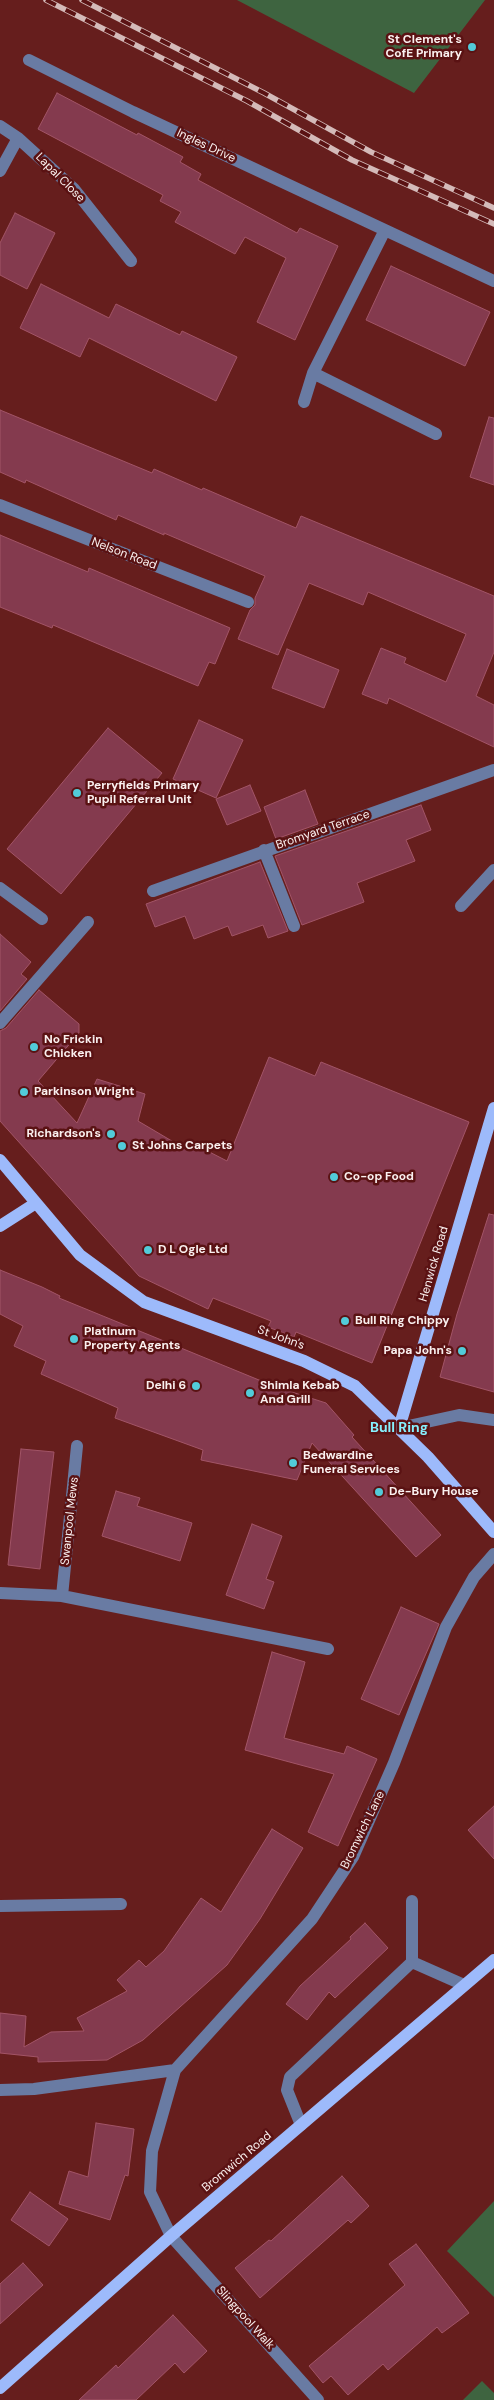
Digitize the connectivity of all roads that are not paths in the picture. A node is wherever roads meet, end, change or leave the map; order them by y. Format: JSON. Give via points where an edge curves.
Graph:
{"nodes":[{"id":1,"x":29,"y":60,"type":"dead end"},
{"id":2,"x":0,"y":126,"type":"edge"},
{"id":3,"x":18,"y":138,"type":"junction"},
{"id":4,"x":0,"y":171,"type":"edge"},
{"id":5,"x":385,"y":230,"type":"junction"},
{"id":6,"x":131,"y":261,"type":"dead end"},
{"id":7,"x":494,"y":281,"type":"edge"},
{"id":8,"x":314,"y":373,"type":"junction"},
{"id":9,"x":304,"y":402,"type":"dead end"},
{"id":10,"x":436,"y":434,"type":"dead end"},
{"id":11,"x":0,"y":505,"type":"edge"},
{"id":12,"x":248,"y":602,"type":"dead end"},
{"id":13,"x":494,"y":770,"type":"edge"},
{"id":14,"x":264,"y":850,"type":"junction"},
{"id":15,"x":494,"y":870,"type":"edge"},
{"id":16,"x":0,"y":888,"type":"edge"},
{"id":17,"x":153,"y":891,"type":"dead end"},
{"id":18,"x":461,"y":906,"type":"dead end"},
{"id":19,"x":42,"y":919,"type":"dead end"},
{"id":20,"x":88,"y":922,"type":"dead end"},
{"id":21,"x":294,"y":926,"type":"dead end"},
{"id":22,"x":0,"y":1023,"type":"edge"},
{"id":23,"x":494,"y":1108,"type":"edge"},
{"id":24,"x":0,"y":1160,"type":"edge"},
{"id":25,"x":36,"y":1203,"type":"junction"},
{"id":26,"x":0,"y":1226,"type":"edge"},
{"id":27,"x":494,"y":1420,"type":"edge"},
{"id":28,"x":398,"y":1428,"type":"junction"},
{"id":29,"x":77,"y":1446,"type":"dead end"},
{"id":30,"x":494,"y":1532,"type":"edge"},
{"id":31,"x":494,"y":1554,"type":"edge"},
{"id":32,"x":0,"y":1593,"type":"edge"},
{"id":33,"x":62,"y":1596,"type":"junction"},
{"id":34,"x":328,"y":1649,"type":"dead end"},
{"id":35,"x":412,"y":1901,"type":"dead end"},
{"id":36,"x":122,"y":1904,"type":"dead end"},
{"id":37,"x":0,"y":1906,"type":"edge"},
{"id":38,"x":494,"y":1960,"type":"edge"},
{"id":39,"x":412,"y":1962,"type":"junction"},
{"id":40,"x":464,"y":1985,"type":"junction"},
{"id":41,"x":175,"y":2070,"type":"junction"},
{"id":42,"x":0,"y":2090,"type":"edge"},
{"id":43,"x":302,"y":2125,"type":"junction"},
{"id":44,"x":171,"y":2236,"type":"junction"},
{"id":45,"x":0,"y":2388,"type":"edge"},
{"id":46,"x":318,"y":2400,"type":"edge"}],
"edges":[{"from":1,"to":5,"type":"street","name":"Ingles Drive"},
{"from":2,"to":3,"type":"street","name":"Lapal Close"},
{"from":3,"to":4,"type":"street"},
{"from":3,"to":6,"type":"street","name":"Lapal Close","via":[[74,189]]},
{"from":5,"to":7,"type":"street","name":"Ingles Drive"},
{"from":5,"to":8,"type":"street"},
{"from":8,"to":9,"type":"street"},
{"from":8,"to":10,"type":"street"},
{"from":11,"to":12,"type":"street","name":"Nelson Road"},
{"from":13,"to":14,"type":"street","name":"Bromyard Terrace"},
{"from":14,"to":17,"type":"street","name":"Bromyard Terrace"},
{"from":14,"to":21,"type":"street"},
{"from":15,"to":18,"type":"street"},
{"from":16,"to":19,"type":"street"},
{"from":20,"to":22,"type":"street"},
{"from":23,"to":28,"type":"main road","name":"Henwick Road"},
{"from":24,"to":25,"type":"main road","name":"St John's"},
{"from":25,"to":26,"type":"main road"},
{"from":25,"to":28,"type":"main road","name":"St John's","via":[[80,1255],[144,1302],[313,1365],[355,1386]]},
{"from":27,"to":28,"type":"street","via":[[459,1415]]},
{"from":28,"to":30,"type":"main road","name":"St John's"},
{"from":29,"to":33,"type":"street","name":"Swanpool Mews"},
{"from":31,"to":41,"type":"street","name":"Bromwich Lane","via":[[474,1577],[446,1627],[394,1764],[353,1857],[312,1919]]},
{"from":32,"to":33,"type":"street"},
{"from":33,"to":34,"type":"street"},
{"from":35,"to":39,"type":"street"},
{"from":36,"to":37,"type":"street"},
{"from":38,"to":40,"type":"main road","name":"Bromwich Road"},
{"from":39,"to":40,"type":"street"},
{"from":39,"to":43,"type":"street","via":[[290,2077],[287,2090]]},
{"from":40,"to":43,"type":"main road","name":"Bromwich Road"},
{"from":41,"to":42,"type":"street","via":[[34,2089]]},
{"from":41,"to":44,"type":"street","name":"Bromwich Lane","via":[[152,2151],[150,2192]]},
{"from":43,"to":44,"type":"main road","name":"Bromwich Road"},
{"from":44,"to":45,"type":"main road","name":"Bromwich Road"},
{"from":44,"to":46,"type":"street","name":"Slingpool Walk"}]}
